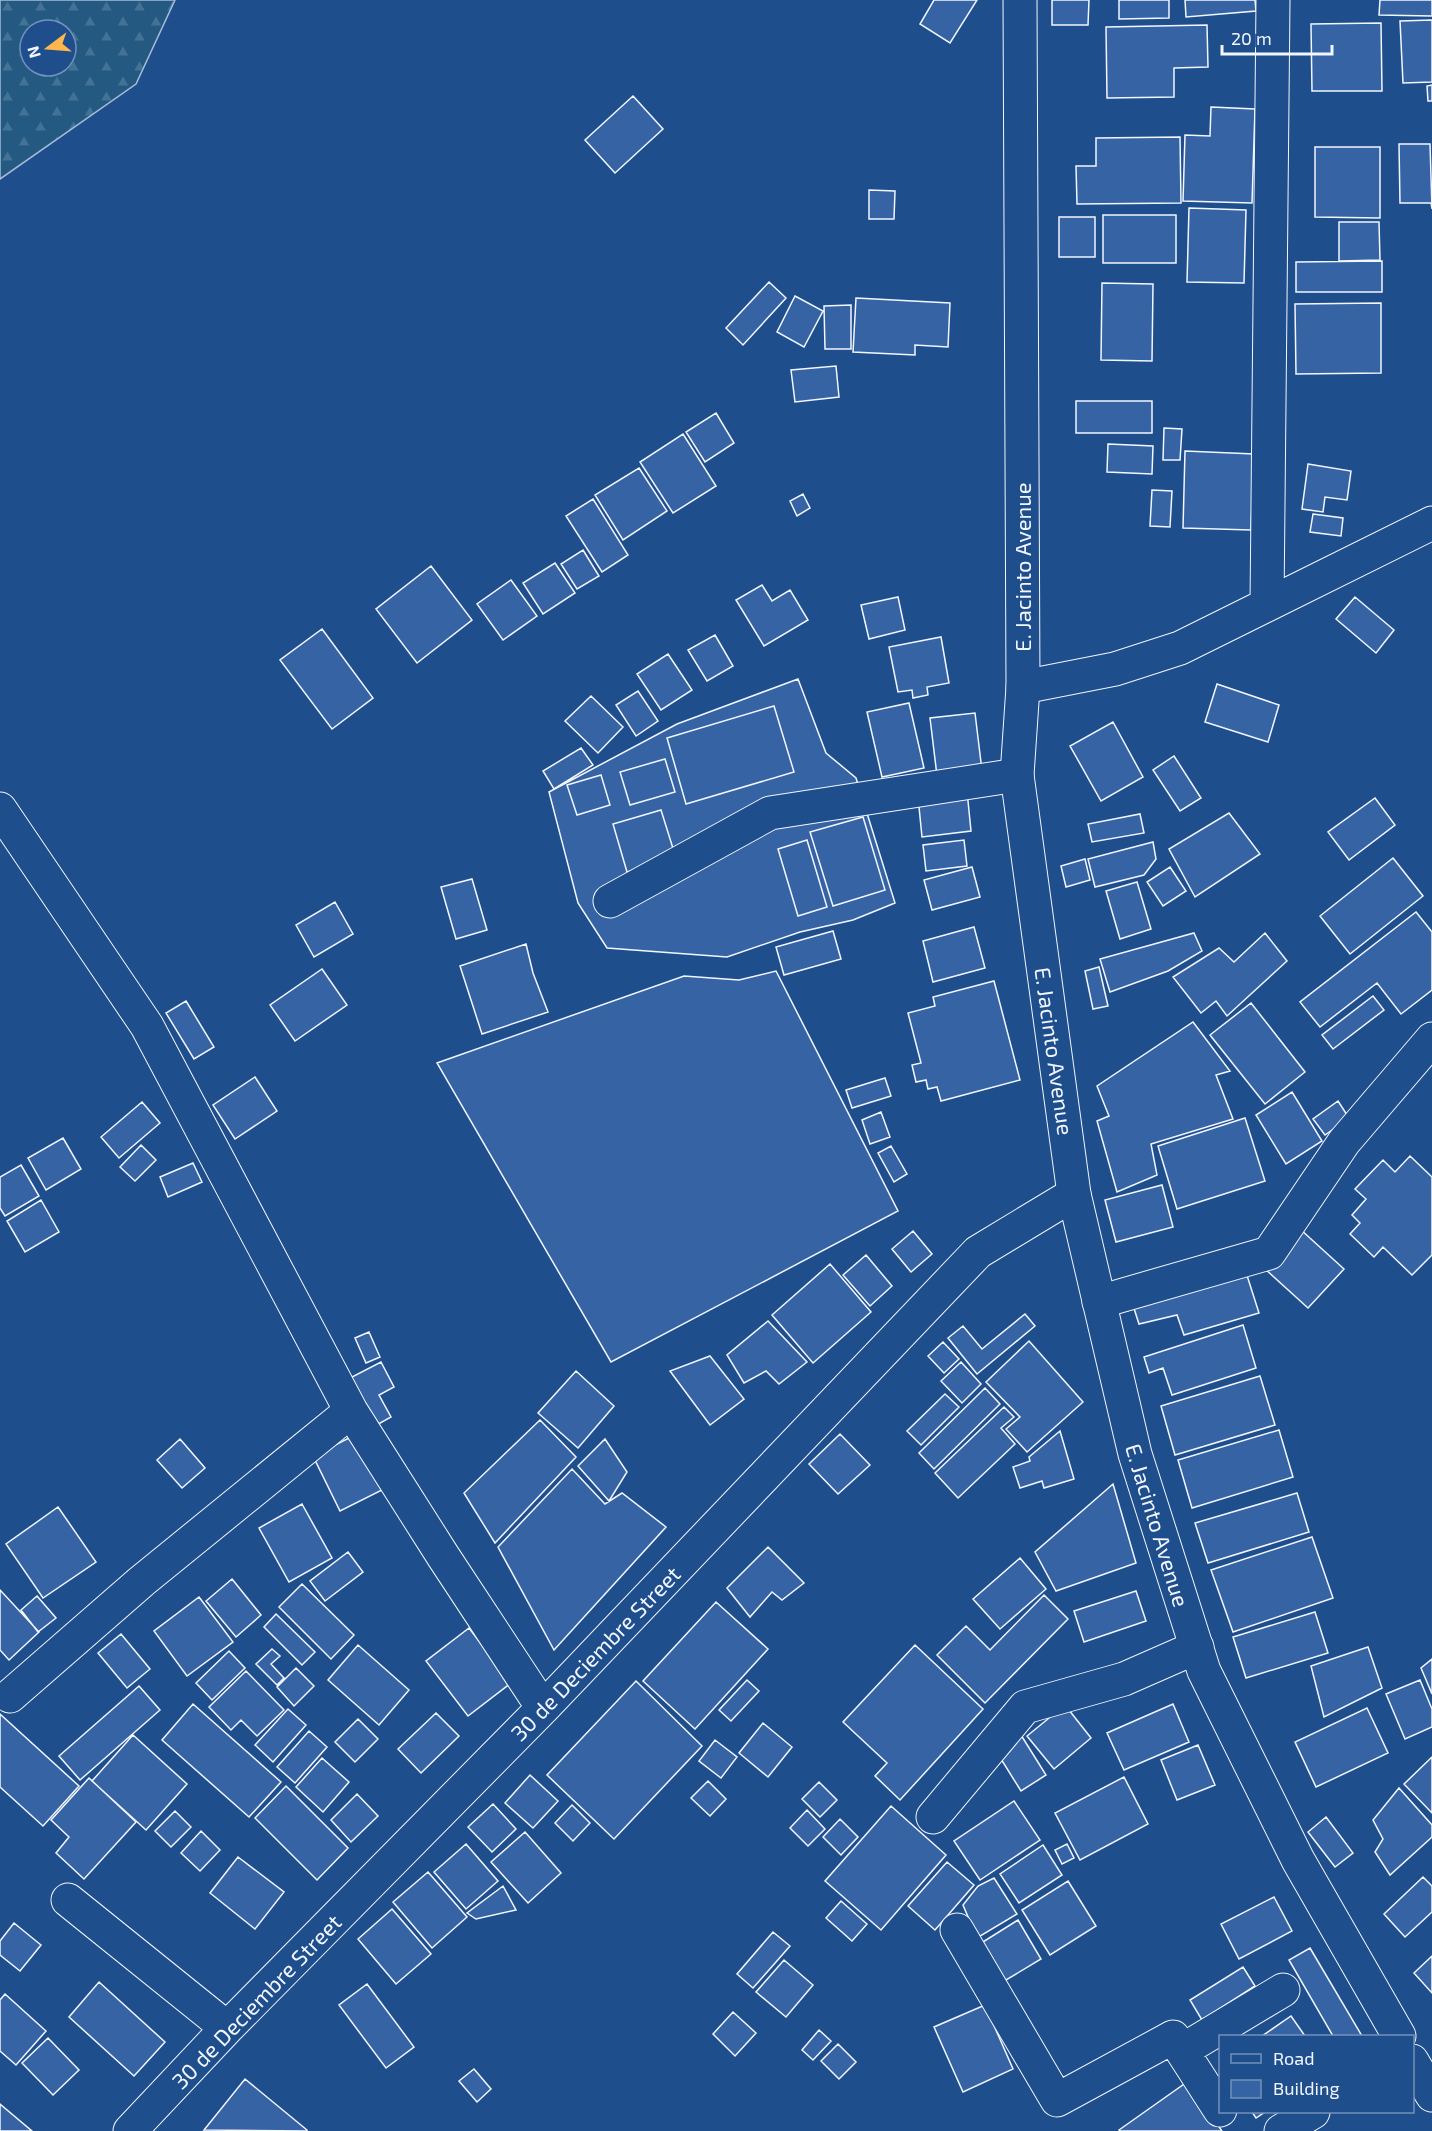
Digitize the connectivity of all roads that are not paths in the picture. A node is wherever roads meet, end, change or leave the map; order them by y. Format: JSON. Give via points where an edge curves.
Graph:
{"nodes":[{"id":1,"x":1020,"y":0,"type":"edge"},
{"id":2,"x":1273,"y":0,"type":"edge"},
{"id":3,"x":1432,"y":523,"type":"edge"},
{"id":4,"x":1268,"y":605,"type":"junction"},
{"id":5,"x":1023,"y":687,"type":"junction"},
{"id":6,"x":1017,"y":776,"type":"junction"},
{"id":7,"x":0,"y":809,"type":"edge"},
{"id":8,"x":610,"y":901,"type":"dead end"},
{"id":9,"x":1432,"y":1039,"type":"edge"},
{"id":10,"x":1074,"y":1194,"type":"junction"},
{"id":11,"x":1099,"y":1302,"type":"junction"},
{"id":12,"x":351,"y":1411,"type":"junction"},
{"id":13,"x":1197,"y":1647,"type":"junction"},
{"id":14,"x":10,"y":1696,"type":"dead end"},
{"id":15,"x":543,"y":1708,"type":"junction"},
{"id":16,"x":933,"y":1817,"type":"dead end"},
{"id":17,"x":68,"y":1900,"type":"dead end"},
{"id":18,"x":957,"y":1930,"type":"dead end"},
{"id":19,"x":1283,"y":1990,"type":"dead end"},
{"id":20,"x":227,"y":2028,"type":"junction"},
{"id":21,"x":1398,"y":2035,"type":"edge"},
{"id":22,"x":1182,"y":2050,"type":"junction"},
{"id":23,"x":1414,"y":2063,"type":"edge"},
{"id":24,"x":1432,"y":2095,"type":"edge"},
{"id":25,"x":1219,"y":2108,"type":"edge"},
{"id":26,"x":1222,"y":2113,"type":"edge"},
{"id":27,"x":1311,"y":2113,"type":"edge"},
{"id":28,"x":130,"y":2131,"type":"edge"},
{"id":29,"x":1234,"y":2131,"type":"edge"},
{"id":30,"x":1281,"y":2131,"type":"edge"}],
"edges":[{"from":1,"to":5,"type":"street","name":"E. Jacinto Avenue"},
{"from":2,"to":4,"type":"street"},
{"from":3,"to":4,"type":"street"},
{"from":4,"to":5,"type":"street","via":[[1180,648],[1115,669]]},
{"from":5,"to":6,"type":"street","name":"E. Jacinto Avenue"},
{"from":6,"to":8,"type":"street","via":[[770,813]]},
{"from":6,"to":10,"type":"street","name":"E. Jacinto Avenue"},
{"from":7,"to":12,"type":"street","via":[[147,1026]]},
{"from":9,"to":11,"type":"street","via":[[1344,1142],[1269,1253]]},
{"from":10,"to":11,"type":"street","name":"E. Jacinto Avenue"},
{"from":10,"to":15,"type":"street","name":"30 de Deciembre Street","via":[[978,1252]]},
{"from":11,"to":13,"type":"street","name":"E. Jacinto Avenue","via":[[1134,1454]]},
{"from":12,"to":14,"type":"street","via":[[142,1581]]},
{"from":12,"to":15,"type":"street"},
{"from":13,"to":16,"type":"street","via":[[1124,1679],[1025,1707]]},
{"from":13,"to":21,"type":"street","name":"E. Jacinto Avenue","via":[[1204,1671],[1298,1860]]},
{"from":15,"to":20,"type":"street","name":"30 de Deciembre Street"},
{"from":17,"to":20,"type":"street"},
{"from":18,"to":22,"type":"street","via":[[1057,2100],[1173,2037]]},
{"from":19,"to":22,"type":"street"},
{"from":20,"to":28,"type":"street","name":"30 de Deciembre Street"},
{"from":22,"to":25,"type":"street"},
{"from":23,"to":24,"type":"street"},
{"from":26,"to":29,"type":"street"},
{"from":27,"to":30,"type":"street"}]}
